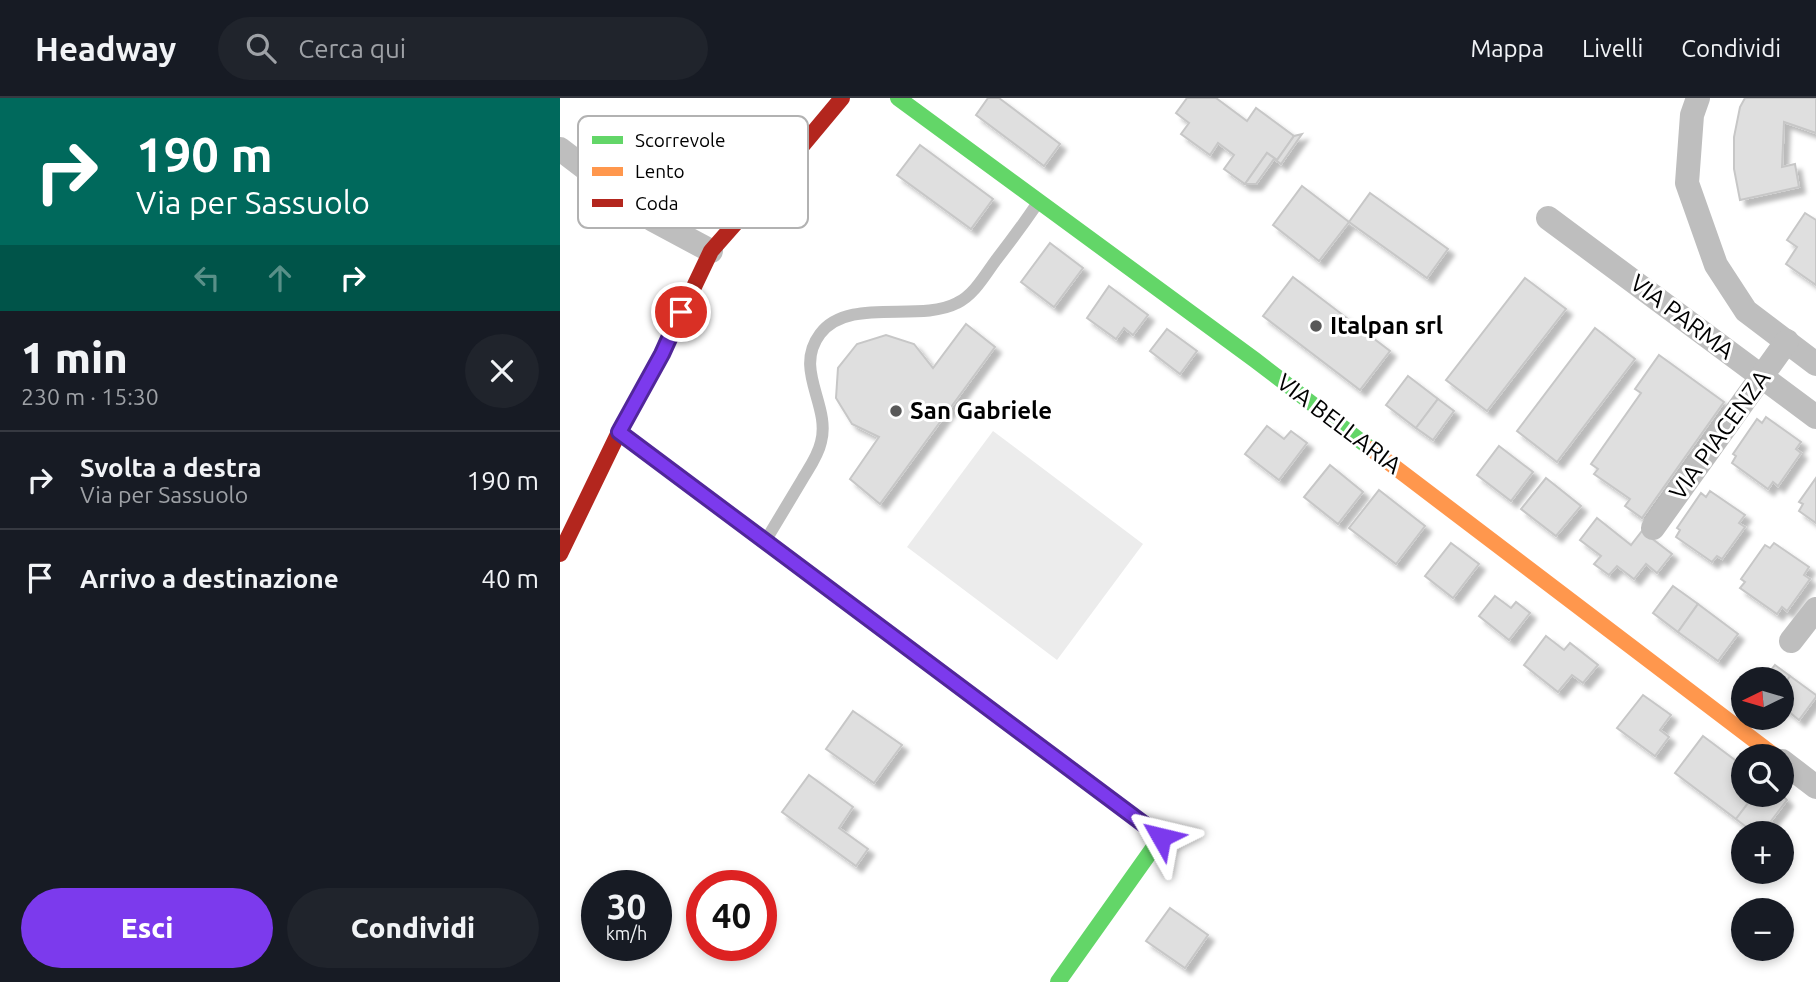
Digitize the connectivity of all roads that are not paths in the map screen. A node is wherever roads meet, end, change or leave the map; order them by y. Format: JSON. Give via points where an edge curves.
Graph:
{"nodes":[{"id":1,"x":842,"y":98,"type":"edge"},
{"id":2,"x":898,"y":98,"type":"edge"},
{"id":3,"x":1698,"y":98,"type":"edge"},
{"id":4,"x":808,"y":139,"type":"edge"},
{"id":5,"x":560,"y":149,"type":"edge"},
{"id":6,"x":578,"y":163,"type":"edge"},
{"id":7,"x":1040,"y":201,"type":"junction"},
{"id":8,"x":1548,"y":218,"type":"dead end"},
{"id":9,"x":669,"y":228,"type":"edge"},
{"id":10,"x":731,"y":228,"type":"edge"},
{"id":11,"x":711,"y":251,"type":"junction"},
{"id":12,"x":1787,"y":341,"type":"junction"},
{"id":13,"x":1816,"y":364,"type":"edge"},
{"id":14,"x":1762,"y":377,"type":"junction"},
{"id":15,"x":1816,"y":417,"type":"edge"},
{"id":16,"x":619,"y":432,"type":"junction"},
{"id":17,"x":1653,"y":528,"type":"dead end"},
{"id":18,"x":765,"y":541,"type":"junction"},
{"id":19,"x":560,"y":554,"type":"edge"},
{"id":20,"x":1816,"y":608,"type":"edge"},
{"id":21,"x":1791,"y":641,"type":"dead end"},
{"id":22,"x":1759,"y":744,"type":"edge"},
{"id":23,"x":1794,"y":770,"type":"edge"},
{"id":24,"x":1816,"y":787,"type":"edge"},
{"id":25,"x":1058,"y":982,"type":"edge"}],
"edges":[{"from":1,"to":4,"type":"street"},
{"from":2,"to":7,"type":"street","name":"VIA BELLARIA"},
{"from":3,"to":12,"type":"street","via":[[1690,128],[1687,183],[1716,265],[1746,311]]},
{"from":5,"to":6,"type":"street"},
{"from":7,"to":18,"type":"lane","via":[[976,288],[958,303],[861,314],[821,332],[809,363],[822,440]]},
{"from":7,"to":22,"type":"street","name":"VIA BELLARIA"},
{"from":8,"to":14,"type":"street","name":"VIA PARMA"},
{"from":9,"to":11,"type":"street"},
{"from":10,"to":11,"type":"street"},
{"from":11,"to":16,"type":"street"},
{"from":12,"to":13,"type":"street"},
{"from":12,"to":14,"type":"street","name":"VIA PIACENZA"},
{"from":14,"to":15,"type":"street","name":"VIA PARMA"},
{"from":14,"to":17,"type":"street","name":"VIA PIACENZA"},
{"from":16,"to":18,"type":"street"},
{"from":16,"to":19,"type":"street"},
{"from":18,"to":25,"type":"street","via":[[1161,837]]},
{"from":20,"to":21,"type":"street"},
{"from":23,"to":24,"type":"street"}]}
